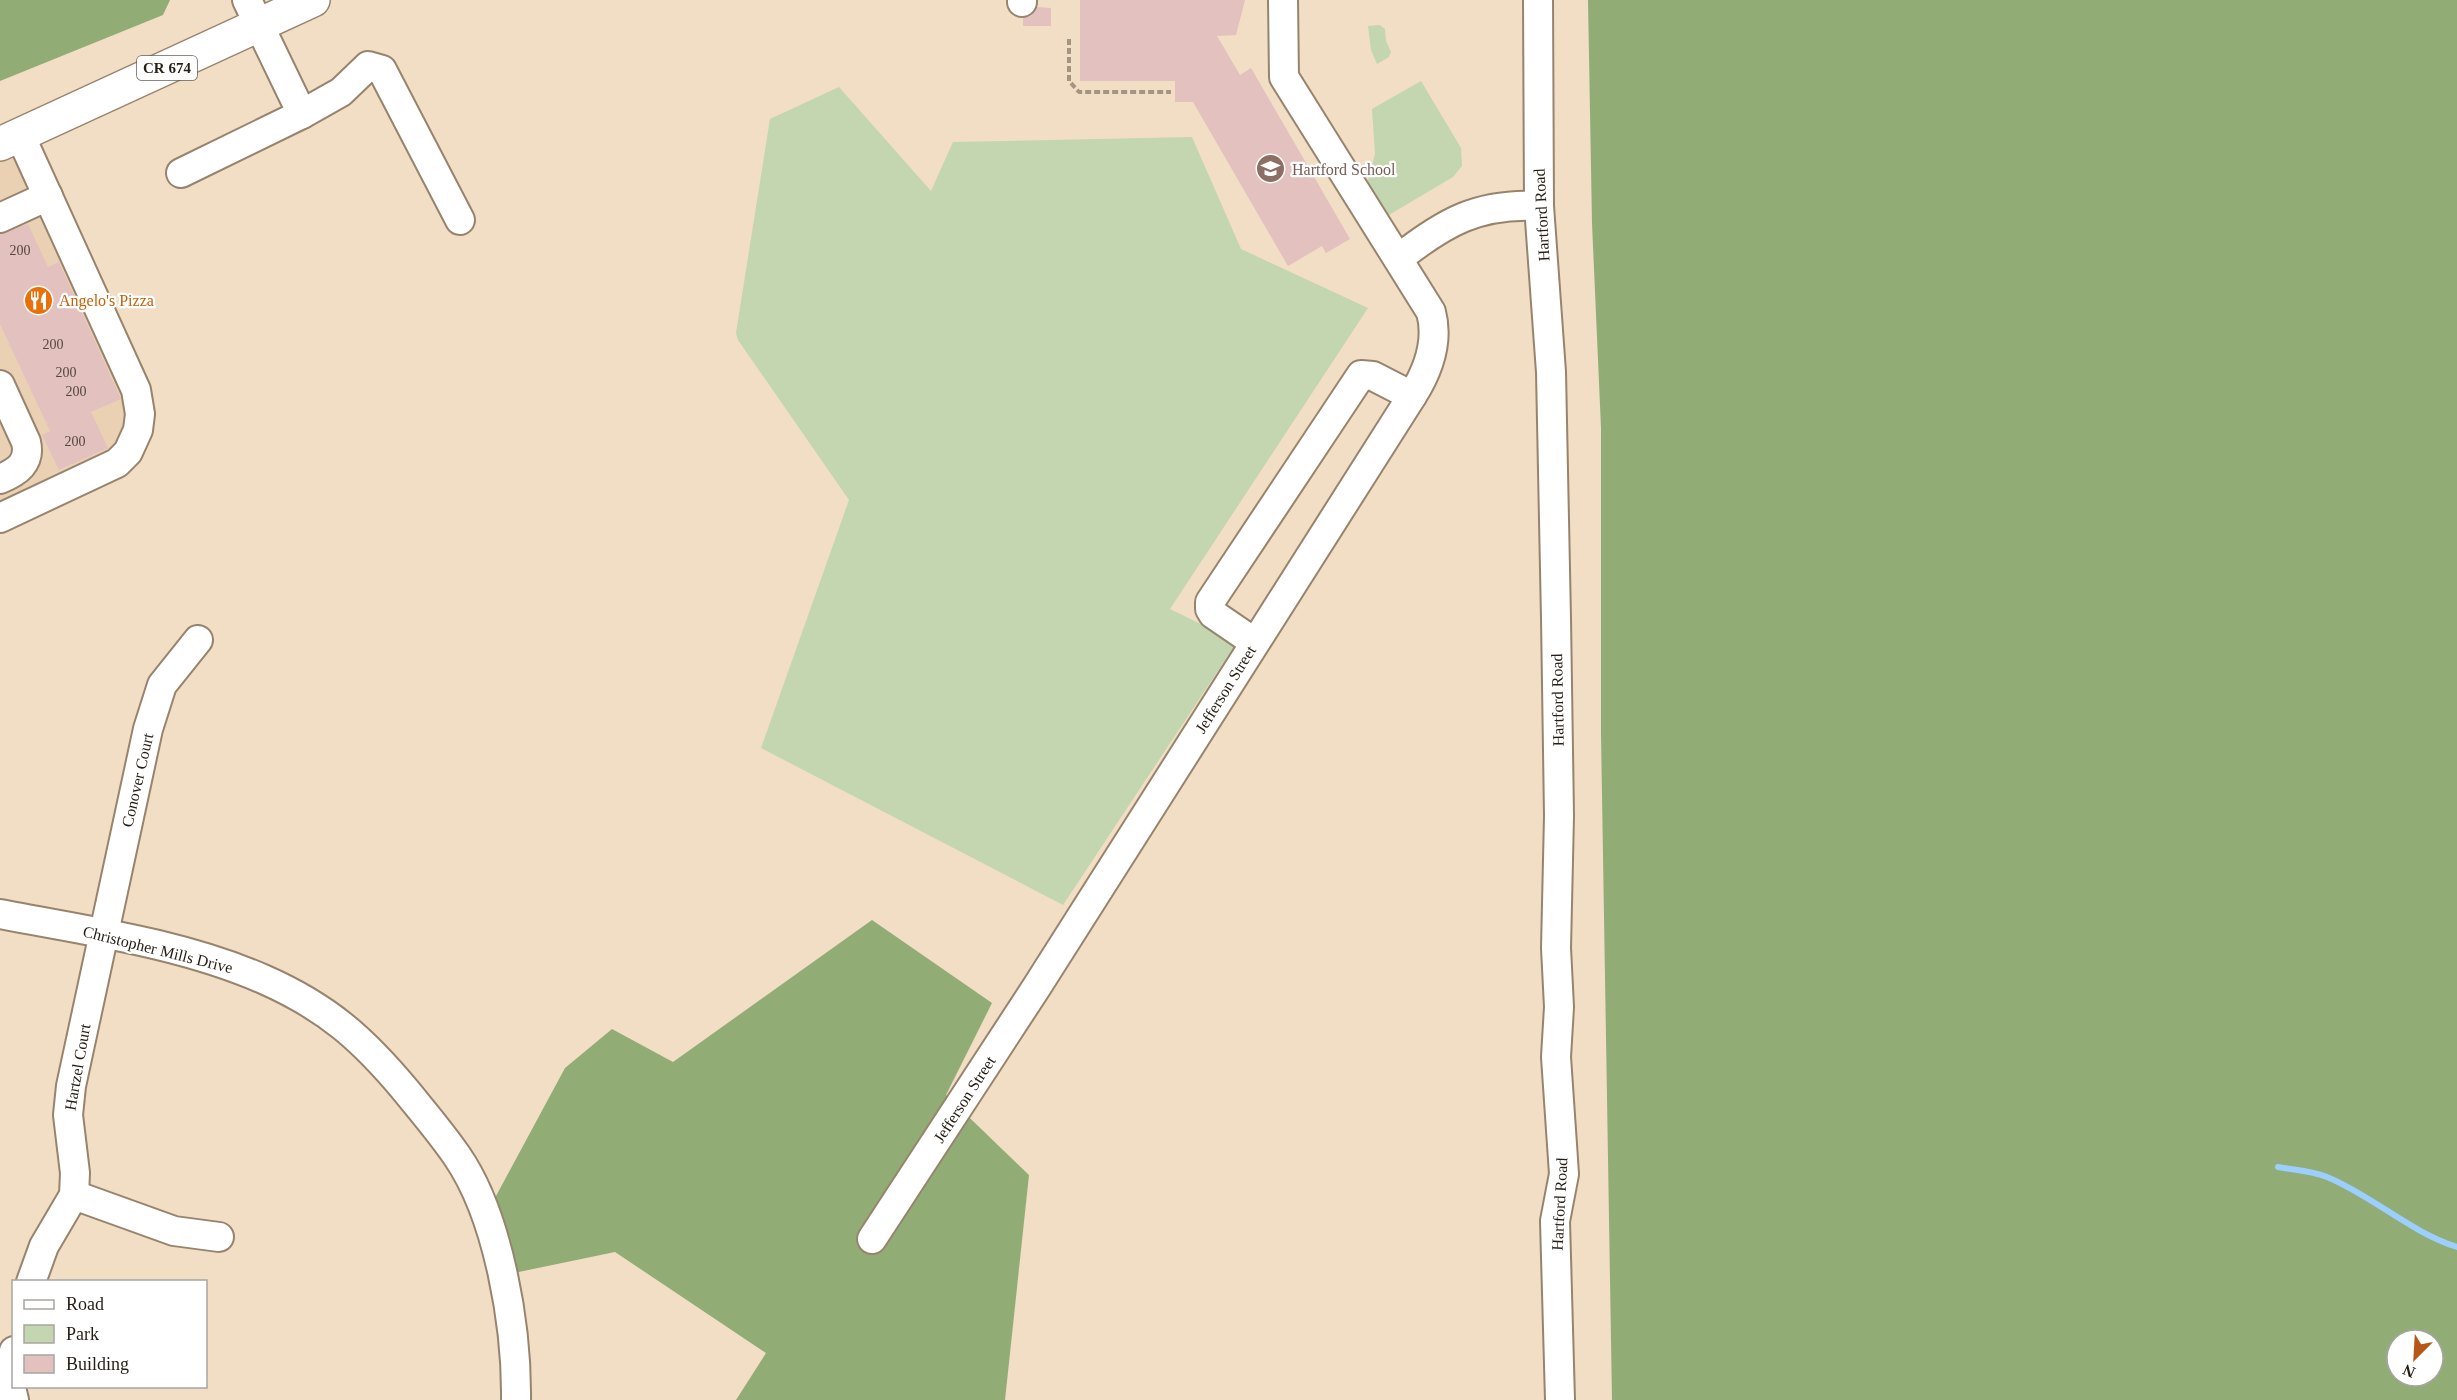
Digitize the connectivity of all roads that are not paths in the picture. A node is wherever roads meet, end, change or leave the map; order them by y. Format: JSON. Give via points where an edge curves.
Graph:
{"nodes":[{"id":1,"x":313,"y":0,"type":"edge"},
{"id":2,"x":1283,"y":0,"type":"edge"},
{"id":3,"x":1538,"y":0,"type":"edge"},
{"id":4,"x":253,"y":13,"type":"edge"},
{"id":5,"x":302,"y":114,"type":"junction"},
{"id":6,"x":10,"y":139,"type":"edge"},
{"id":7,"x":181,"y":173,"type":"dead end"},
{"id":8,"x":48,"y":196,"type":"junction"},
{"id":9,"x":1539,"y":206,"type":"junction"},
{"id":10,"x":0,"y":218,"type":"edge"},
{"id":11,"x":460,"y":220,"type":"dead end"},
{"id":12,"x":1399,"y":258,"type":"junction"},
{"id":13,"x":0,"y":385,"type":"edge"},
{"id":14,"x":1412,"y":396,"type":"junction"},
{"id":15,"x":0,"y":479,"type":"edge"},
{"id":16,"x":0,"y":518,"type":"edge"},
{"id":17,"x":198,"y":640,"type":"dead end"},
{"id":18,"x":1254,"y":642,"type":"junction"},
{"id":19,"x":0,"y":914,"type":"edge"},
{"id":20,"x":103,"y":932,"type":"junction"},
{"id":21,"x":74,"y":1194,"type":"junction"},
{"id":22,"x":219,"y":1237,"type":"dead end"},
{"id":23,"x":872,"y":1239,"type":"dead end"},
{"id":24,"x":31,"y":1280,"type":"edge"},
{"id":25,"x":12,"y":1359,"type":"edge"},
{"id":26,"x":14,"y":1400,"type":"edge"},
{"id":27,"x":516,"y":1400,"type":"edge"},
{"id":28,"x":1560,"y":1400,"type":"edge"}],
"edges":[{"from":1,"to":4,"type":"main road","number":"CR 674"},
{"from":2,"to":12,"type":"street","name":"Jefferson Street","via":[[1284,77]]},
{"from":3,"to":9,"type":"street","name":"Hartford Road"},
{"from":4,"to":5,"type":"street"},
{"from":4,"to":6,"type":"main road","number":"CR 674"},
{"from":5,"to":7,"type":"street"},
{"from":5,"to":11,"type":"street","via":[[341,92],[368,66],[382,70]]},
{"from":6,"to":8,"type":"street"},
{"from":8,"to":10,"type":"street"},
{"from":8,"to":16,"type":"street","via":[[136,390],[139,422],[132,445],[117,463]]},
{"from":9,"to":12,"type":"street","via":[[1502,206],[1465,215],[1433,232]]},
{"from":9,"to":28,"type":"street","name":"Hartford Road","via":[[1551,372],[1556,630],[1556,1057],[1564,1174],[1555,1221]]},
{"from":12,"to":14,"type":"street","name":"Jefferson Street","via":[[1431,312],[1434,325],[1428,367]]},
{"from":13,"to":15,"type":"street","via":[[27,448],[20,469]]},
{"from":14,"to":18,"type":"street","name":"Jefferson Street"},
{"from":14,"to":18,"type":"street","via":[[1372,376],[1361,375],[1210,602],[1213,614]]},
{"from":17,"to":20,"type":"street","name":"Conover Court","via":[[162,685],[148,729]]},
{"from":18,"to":23,"type":"street","name":"Jefferson Street"},
{"from":19,"to":20,"type":"street","name":"Christopher Mills Drive"},
{"from":20,"to":21,"type":"street","name":"Hartzel Court","via":[[69,1101]]},
{"from":20,"to":27,"type":"street","name":"Christopher Mills Drive","via":[[188,953],[263,979],[338,1021],[380,1059],[458,1158],[483,1210],[504,1281]]},
{"from":21,"to":22,"type":"street","via":[[174,1231]]},
{"from":21,"to":24,"type":"street","via":[[44,1246]]},
{"from":25,"to":26,"type":"street","via":[[8,1375]]}]}
